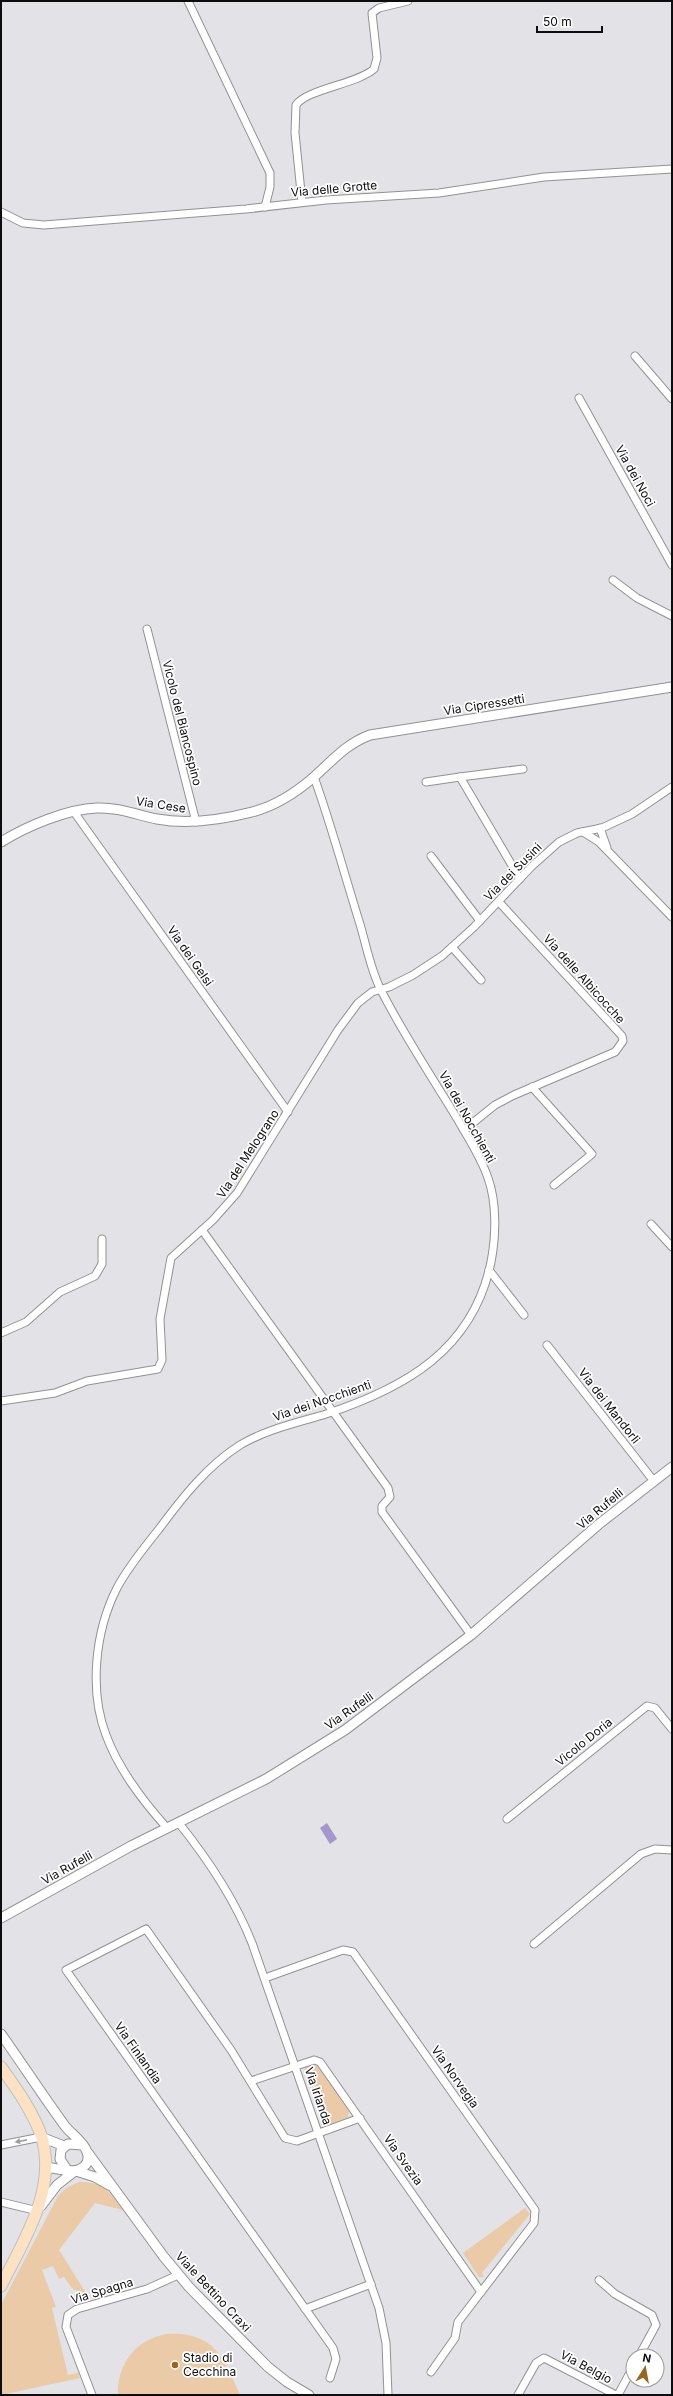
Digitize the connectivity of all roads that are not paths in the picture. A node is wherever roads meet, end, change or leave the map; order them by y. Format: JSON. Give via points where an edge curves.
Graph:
{"nodes":[{"id":1,"x":188,"y":1,"type":"edge"},
{"id":2,"x":408,"y":1,"type":"edge"},
{"id":3,"x":672,"y":169,"type":"edge"},
{"id":4,"x":302,"y":202,"type":"junction"},
{"id":5,"x":265,"y":207,"type":"junction"},
{"id":6,"x":1,"y":212,"type":"edge"},
{"id":7,"x":635,"y":356,"type":"dead end"},
{"id":8,"x":579,"y":398,"type":"dead end"},
{"id":9,"x":672,"y":399,"type":"edge"},
{"id":10,"x":672,"y":564,"type":"edge"},
{"id":11,"x":613,"y":580,"type":"dead end"},
{"id":12,"x":672,"y":616,"type":"edge"},
{"id":13,"x":147,"y":629,"type":"dead end"},
{"id":14,"x":672,"y":687,"type":"edge"},
{"id":15,"x":523,"y":769,"type":"dead end"},
{"id":16,"x":314,"y":777,"type":"junction"},
{"id":17,"x":460,"y":777,"type":"junction"},
{"id":18,"x":426,"y":782,"type":"dead end"},
{"id":19,"x":672,"y":787,"type":"edge"},
{"id":20,"x":74,"y":812,"type":"junction"},
{"id":21,"x":196,"y":822,"type":"junction"},
{"id":22,"x":600,"y":828,"type":"junction"},
{"id":23,"x":583,"y":832,"type":"junction"},
{"id":24,"x":1,"y":842,"type":"edge"},
{"id":25,"x":431,"y":856,"type":"dead end"},
{"id":26,"x":613,"y":858,"type":"junction"},
{"id":27,"x":520,"y":879,"type":"junction"},
{"id":28,"x":499,"y":902,"type":"junction"},
{"id":29,"x":672,"y":917,"type":"edge"},
{"id":30,"x":480,"y":921,"type":"junction"},
{"id":31,"x":452,"y":947,"type":"junction"},
{"id":32,"x":480,"y":980,"type":"dead end"},
{"id":33,"x":381,"y":990,"type":"junction"},
{"id":34,"x":532,"y":1087,"type":"junction"},
{"id":35,"x":288,"y":1112,"type":"junction"},
{"id":36,"x":464,"y":1130,"type":"junction"},
{"id":37,"x":554,"y":1185,"type":"dead end"},
{"id":38,"x":651,"y":1224,"type":"dead end"},
{"id":39,"x":202,"y":1230,"type":"junction"},
{"id":40,"x":102,"y":1239,"type":"dead end"},
{"id":41,"x":672,"y":1247,"type":"edge"},
{"id":42,"x":489,"y":1270,"type":"junction"},
{"id":43,"x":524,"y":1315,"type":"dead end"},
{"id":44,"x":1,"y":1333,"type":"edge"},
{"id":45,"x":547,"y":1344,"type":"dead end"},
{"id":46,"x":1,"y":1401,"type":"edge"},
{"id":47,"x":334,"y":1411,"type":"junction"},
{"id":48,"x":672,"y":1467,"type":"edge"},
{"id":49,"x":653,"y":1480,"type":"junction"},
{"id":50,"x":471,"y":1635,"type":"junction"},
{"id":51,"x":672,"y":1729,"type":"edge"},
{"id":52,"x":507,"y":1819,"type":"dead end"},
{"id":53,"x":178,"y":1822,"type":"junction"},
{"id":54,"x":167,"y":1828,"type":"junction"},
{"id":55,"x":672,"y":1850,"type":"edge"},
{"id":56,"x":1,"y":1918,"type":"edge"},
{"id":57,"x":534,"y":1944,"type":"dead end"},
{"id":58,"x":265,"y":1978,"type":"junction"},
{"id":59,"x":1,"y":2034,"type":"edge"},
{"id":60,"x":296,"y":2066,"type":"junction"},
{"id":61,"x":1,"y":2067,"type":"edge"},
{"id":62,"x":251,"y":2081,"type":"junction"},
{"id":63,"x":360,"y":2118,"type":"junction"},
{"id":64,"x":66,"y":2126,"type":"junction"},
{"id":65,"x":319,"y":2132,"type":"junction"},
{"id":66,"x":42,"y":2136,"type":"junction"},
{"id":67,"x":1,"y":2145,"type":"edge"},
{"id":68,"x":82,"y":2145,"type":"junction"},
{"id":69,"x":64,"y":2146,"type":"junction"},
{"id":70,"x":88,"y":2153,"type":"junction"},
{"id":71,"x":60,"y":2155,"type":"junction"},
{"id":72,"x":46,"y":2164,"type":"junction"},
{"id":73,"x":74,"y":2171,"type":"junction"},
{"id":74,"x":116,"y":2191,"type":"junction"},
{"id":75,"x":1,"y":2202,"type":"edge"},
{"id":76,"x":38,"y":2211,"type":"junction"},
{"id":77,"x":4,"y":2272,"type":"edge"},
{"id":78,"x":178,"y":2275,"type":"junction"},
{"id":79,"x":599,"y":2280,"type":"dead end"},
{"id":80,"x":371,"y":2284,"type":"junction"},
{"id":81,"x":1,"y":2286,"type":"edge"},
{"id":82,"x":481,"y":2292,"type":"junction"},
{"id":83,"x":305,"y":2309,"type":"junction"},
{"id":84,"x":643,"y":2348,"type":"edge"},
{"id":85,"x":431,"y":2372,"type":"dead end"},
{"id":86,"x":330,"y":2378,"type":"dead end"},
{"id":87,"x":625,"y":2381,"type":"edge"},
{"id":88,"x":92,"y":2395,"type":"edge"},
{"id":89,"x":309,"y":2395,"type":"edge"},
{"id":90,"x":388,"y":2395,"type":"edge"},
{"id":91,"x":518,"y":2395,"type":"edge"},
{"id":92,"x":617,"y":2395,"type":"edge"}],
"edges":[{"from":1,"to":5,"type":"street","via":[[270,173],[270,187]]},
{"from":2,"to":4,"type":"street","via":[[379,8],[372,13],[377,58],[374,69],[306,97],[296,105],[295,133]]},
{"from":3,"to":4,"type":"street","name":"Via delle Grotte","via":[[544,177],[429,194]]},
{"from":4,"to":5,"type":"street","name":"Via delle Grotte"},
{"from":5,"to":6,"type":"street","name":"Via delle Grotte","via":[[39,226],[23,224]]},
{"from":7,"to":9,"type":"street"},
{"from":8,"to":10,"type":"street","name":"Via dei Noci"},
{"from":11,"to":12,"type":"street","via":[[637,598]]},
{"from":13,"to":21,"type":"street","name":"Vicolo del Biancospino"},
{"from":14,"to":16,"type":"street","name":"Via Cipressetti","via":[[375,734],[350,744]]},
{"from":15,"to":17,"type":"street"},
{"from":16,"to":21,"type":"street","name":"Via Cese","via":[[265,808]]},
{"from":16,"to":33,"type":"street","name":"Via dei Nocchienti"},
{"from":17,"to":18,"type":"street"},
{"from":17,"to":27,"type":"street"},
{"from":19,"to":22,"type":"street","name":"Via dei Susini","via":[[638,810]]},
{"from":20,"to":21,"type":"street","name":"Via Cese","via":[[108,808],[163,820]]},
{"from":20,"to":24,"type":"street","name":"Via Cese","via":[[30,826]]},
{"from":20,"to":35,"type":"street","name":"Via dei Gelsi"},
{"from":22,"to":23,"type":"street","name":"Via dei Susini"},
{"from":22,"to":26,"type":"street","via":[[603,840]]},
{"from":23,"to":26,"type":"street","via":[[595,839]]},
{"from":23,"to":27,"type":"street","name":"Via dei Susini","via":[[569,836],[555,845]]},
{"from":25,"to":30,"type":"street"},
{"from":26,"to":29,"type":"street"},
{"from":27,"to":28,"type":"street","name":"Via dei Susini"},
{"from":28,"to":30,"type":"street","name":"Via dei Susini"},
{"from":28,"to":34,"type":"street","name":"Via delle Albicocche","via":[[623,1038],[615,1052]]},
{"from":30,"to":31,"type":"street","name":"Via dei Susini"},
{"from":31,"to":32,"type":"street"},
{"from":31,"to":33,"type":"street","name":"Via dei Susini","via":[[418,972]]},
{"from":33,"to":35,"type":"street","name":"Via del Melograno","via":[[369,994],[356,1005]]},
{"from":33,"to":36,"type":"street","name":"Via dei Nocchienti"},
{"from":34,"to":36,"type":"street","name":"Via delle Albicocche","via":[[495,1105]]},
{"from":34,"to":37,"type":"street","via":[[592,1154]]},
{"from":35,"to":39,"type":"street","name":"Via del Melograno","via":[[237,1193]]},
{"from":36,"to":42,"type":"street","name":"Via dei Nocchienti","via":[[485,1170],[492,1193],[494,1232]]},
{"from":38,"to":41,"type":"street"},
{"from":39,"to":46,"type":"street","name":"Via del Melograno","via":[[170,1260],[160,1319],[162,1360],[158,1369],[88,1381],[55,1393]]},
{"from":39,"to":47,"type":"street"},
{"from":40,"to":44,"type":"street","via":[[102,1264],[95,1276],[60,1292],[26,1322]]},
{"from":42,"to":43,"type":"street"},
{"from":42,"to":47,"type":"street","name":"Via dei Nocchienti","via":[[479,1298],[467,1320],[438,1357],[400,1383]]},
{"from":45,"to":49,"type":"street","name":"Via dei Mandorli"},
{"from":47,"to":50,"type":"street","via":[[389,1490],[390,1497],[381,1508],[383,1514]]},
{"from":47,"to":54,"type":"street","name":"Via dei Nocchienti","via":[[258,1436],[218,1462],[193,1486],[163,1524],[127,1572],[110,1604],[101,1633],[97,1660],[98,1695],[104,1729],[116,1757],[131,1782]]},
{"from":48,"to":49,"type":"street","name":"Via Rufelli"},
{"from":49,"to":50,"type":"street","name":"Via Rufelli"},
{"from":50,"to":53,"type":"street","name":"Via Rufelli","via":[[354,1724],[316,1749],[266,1778]]},
{"from":51,"to":52,"type":"street","name":"Vicolo Doria","via":[[655,1708],[647,1706]]},
{"from":53,"to":54,"type":"street","name":"Via Rufelli"},
{"from":53,"to":58,"type":"street","name":"Via Irlanda","via":[[205,1859],[239,1914]]},
{"from":54,"to":56,"type":"street","name":"Via Rufelli"},
{"from":55,"to":57,"type":"street","via":[[655,1849],[641,1854]]},
{"from":58,"to":60,"type":"street","name":"Via Irlanda"},
{"from":58,"to":82,"type":"street","name":"Via Norvegia","via":[[342,1950],[353,1952],[533,2207],[536,2216],[532,2225]]},
{"from":59,"to":64,"type":"street"},
{"from":60,"to":62,"type":"street"},
{"from":60,"to":63,"type":"street","name":"Via Svezia","via":[[314,2060],[320,2062]]},
{"from":60,"to":65,"type":"street","name":"Via Irlanda"},
{"from":61,"to":66,"type":"main road"},
{"from":62,"to":65,"type":"street","name":"Via Finlandia","via":[[286,2139],[297,2141]]},
{"from":62,"to":83,"type":"street","name":"Via Finlandia","via":[[146,1929],[66,1970]]},
{"from":63,"to":65,"type":"street","name":"Via Finlandia"},
{"from":63,"to":82,"type":"street","name":"Via Svezia"},
{"from":64,"to":68,"type":"street"},
{"from":64,"to":69,"type":"street"},
{"from":65,"to":80,"type":"street","name":"Via Irlanda"},
{"from":66,"to":67,"type":"street","one_way":true},
{"from":66,"to":69,"type":"street"},
{"from":66,"to":72,"type":"main road"},
{"from":68,"to":69,"type":"street","via":[[73,2142]]},
{"from":68,"to":70,"type":"street"},
{"from":69,"to":71,"type":"street"},
{"from":70,"to":73,"type":"street","via":[[84,2166]]},
{"from":70,"to":74,"type":"street","name":"Viale Bettino Craxi"},
{"from":71,"to":72,"type":"street"},
{"from":71,"to":73,"type":"street","via":[[61,2164]]},
{"from":72,"to":73,"type":"street"},
{"from":72,"to":76,"type":"main road"},
{"from":73,"to":74,"type":"street","via":[[99,2179]]},
{"from":73,"to":76,"type":"street","via":[[57,2185]]},
{"from":74,"to":78,"type":"street","name":"Viale Bettino Craxi"},
{"from":75,"to":76,"type":"street"},
{"from":76,"to":77,"type":"main road"},
{"from":77,"to":81,"type":"main road"},
{"from":78,"to":88,"type":"street","name":"Via Spagna","via":[[152,2288],[77,2309],[68,2314],[67,2329]]},
{"from":78,"to":89,"type":"street","name":"Viale Bettino Craxi","via":[[268,2367]]},
{"from":79,"to":84,"type":"street","via":[[615,2294],[656,2319],[656,2325]]},
{"from":80,"to":83,"type":"street"},
{"from":80,"to":90,"type":"street","name":"Via Irlanda","via":[[384,2323],[389,2373]]},
{"from":82,"to":85,"type":"street","name":"Via Norvegia","via":[[458,2322],[454,2338]]},
{"from":83,"to":86,"type":"street","name":"Via Finlandia","via":[[336,2354],[336,2363]]},
{"from":87,"to":92,"type":"street"},
{"from":91,"to":92,"type":"street","name":"Via Belgio","via":[[536,2363],[544,2358]]}]}
